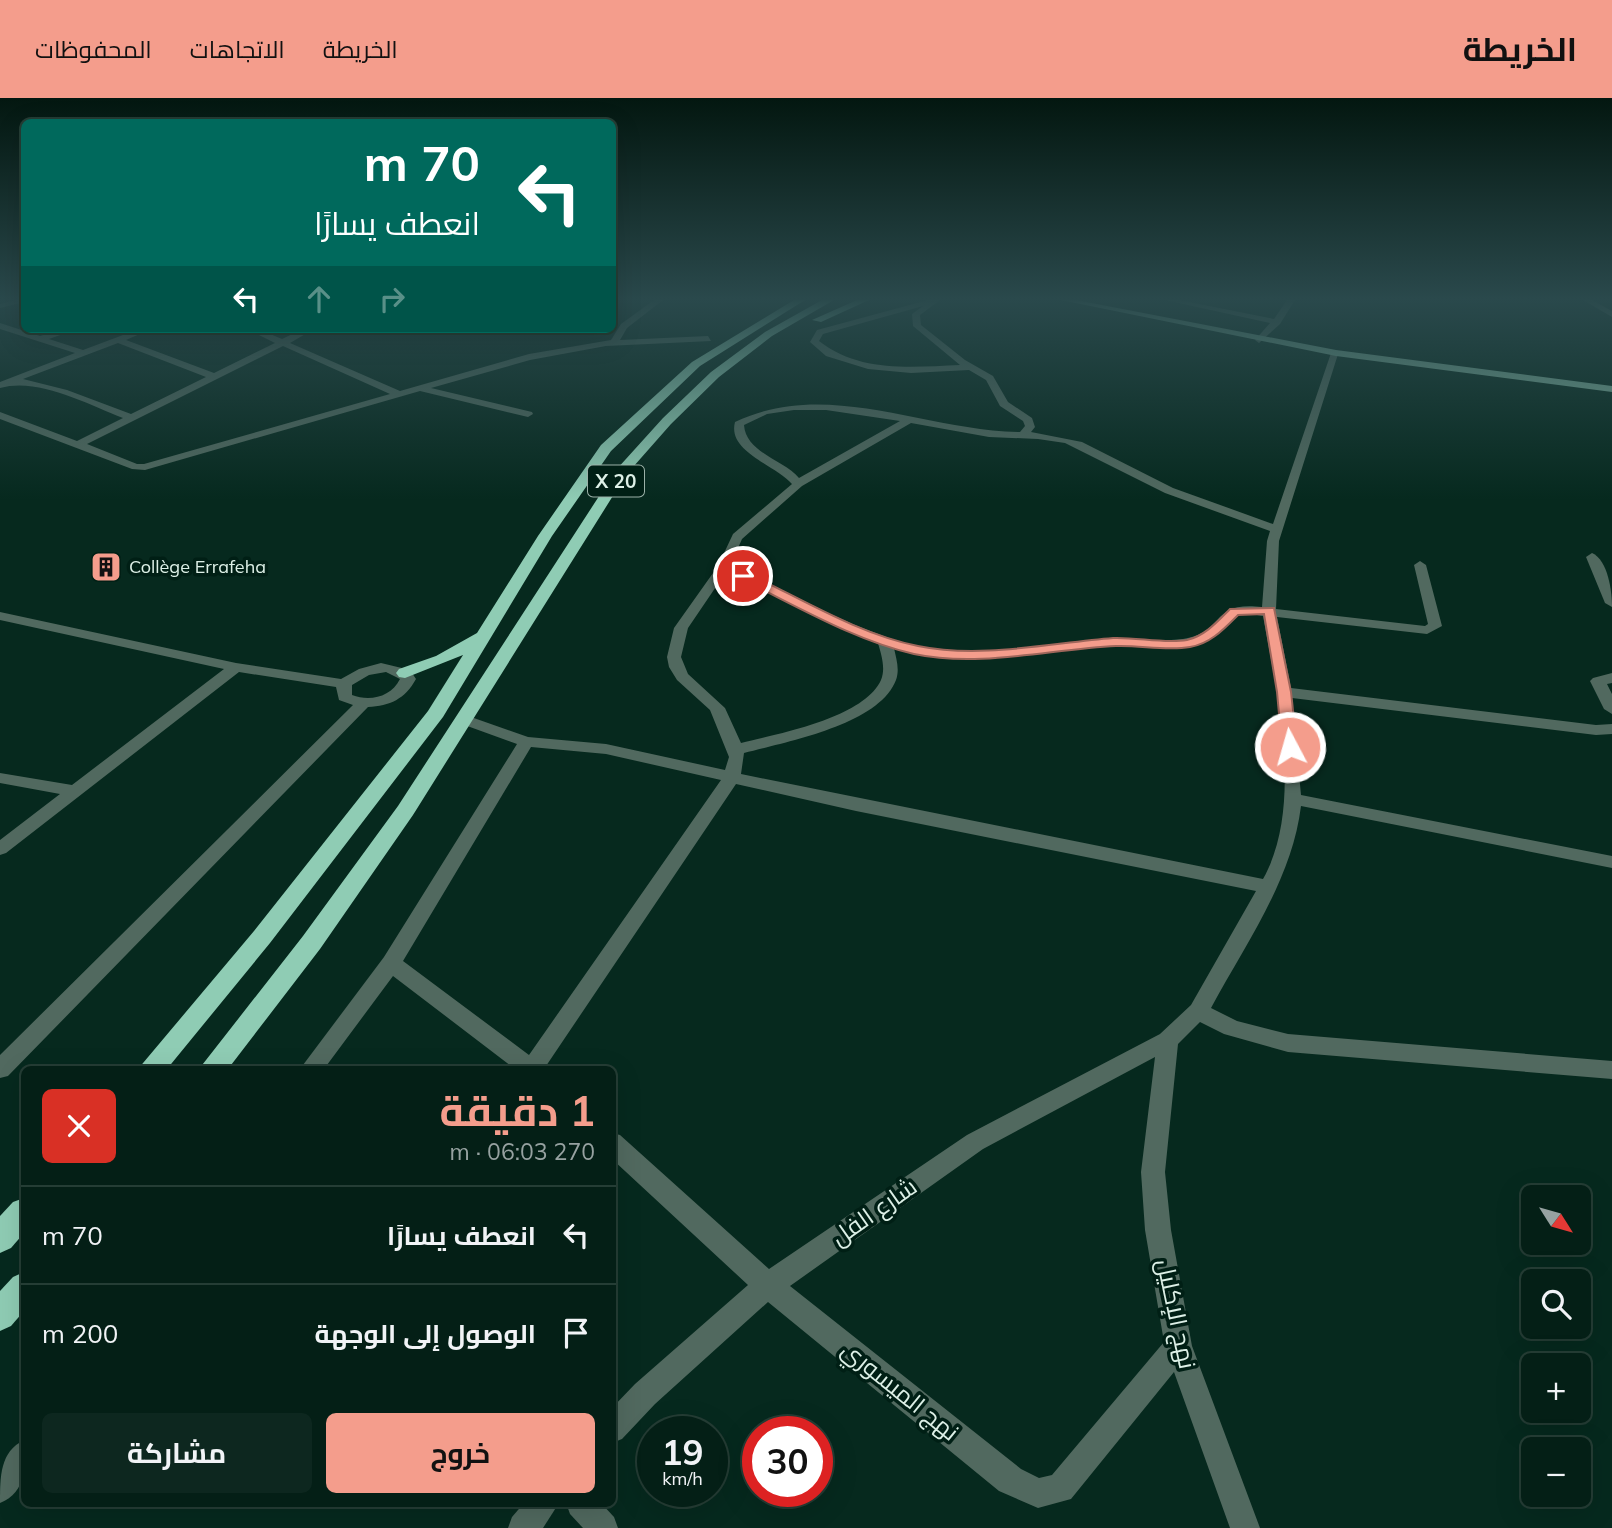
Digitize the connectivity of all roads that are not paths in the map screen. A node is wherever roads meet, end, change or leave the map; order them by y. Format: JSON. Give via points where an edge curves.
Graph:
{"nodes":[{"id":1,"x":47,"y":367,"type":"edge"},
{"id":2,"x":188,"y":367,"type":"edge"},
{"id":3,"x":236,"y":367,"type":"edge"},
{"id":4,"x":335,"y":367,"type":"edge"},
{"id":5,"x":496,"y":367,"type":"edge"},
{"id":6,"x":693,"y":367,"type":"edge"},
{"id":7,"x":720,"y":367,"type":"edge"},
{"id":8,"x":744,"y":367,"type":"edge"},
{"id":9,"x":878,"y":367,"type":"edge"},
{"id":10,"x":972,"y":367,"type":"joint"},
{"id":11,"x":1331,"y":367,"type":"edge"},
{"id":12,"x":1438,"y":367,"type":"edge"},
{"id":13,"x":0,"y":376,"type":"edge"},
{"id":14,"x":215,"y":377,"type":"junction"},
{"id":15,"x":12,"y":380,"type":"junction"},
{"id":16,"x":0,"y":385,"type":"edge"},
{"id":17,"x":416,"y":388,"type":"junction"},
{"id":18,"x":1612,"y":390,"type":"edge"},
{"id":19,"x":397,"y":393,"type":"junction"},
{"id":20,"x":642,"y":395,"type":"dead end"},
{"id":21,"x":527,"y":414,"type":"dead end"},
{"id":22,"x":0,"y":415,"type":"edge"},
{"id":23,"x":132,"y":418,"type":"junction"},
{"id":24,"x":907,"y":421,"type":"junction"},
{"id":25,"x":1025,"y":432,"type":"junction"},
{"id":26,"x":649,"y":439,"type":"junction"},
{"id":27,"x":79,"y":444,"type":"junction"},
{"id":28,"x":606,"y":448,"type":"junction"},
{"id":29,"x":798,"y":484,"type":"junction"},
{"id":30,"x":1275,"y":529,"type":"junction"},
{"id":31,"x":1592,"y":557,"type":"dead end"},
{"id":32,"x":1420,"y":565,"type":"dead end"},
{"id":33,"x":724,"y":566,"type":"junction"},
{"id":34,"x":1612,"y":603,"type":"edge"},
{"id":35,"x":1269,"y":611,"type":"junction"},
{"id":36,"x":0,"y":616,"type":"edge"},
{"id":37,"x":486,"y":634,"type":"junction"},
{"id":38,"x":885,"y":641,"type":"junction"},
{"id":39,"x":236,"y":667,"type":"junction"},
{"id":40,"x":405,"y":673,"type":"junction"},
{"id":41,"x":1612,"y":678,"type":"edge"},
{"id":42,"x":344,"y":684,"type":"junction"},
{"id":43,"x":1284,"y":692,"type":"junction"},
{"id":44,"x":363,"y":704,"type":"junction"},
{"id":45,"x":1612,"y":709,"type":"edge"},
{"id":46,"x":465,"y":720,"type":"junction"},
{"id":47,"x":1612,"y":729,"type":"edge"},
{"id":48,"x":526,"y":742,"type":"junction"},
{"id":49,"x":735,"y":750,"type":"junction"},
{"id":50,"x":0,"y":778,"type":"edge"},
{"id":51,"x":731,"y":779,"type":"junction"},
{"id":52,"x":74,"y":791,"type":"junction"},
{"id":53,"x":1293,"y":799,"type":"junction"},
{"id":54,"x":0,"y":849,"type":"edge"},
{"id":55,"x":1612,"y":862,"type":"edge"},
{"id":56,"x":1268,"y":887,"type":"junction"},
{"id":57,"x":391,"y":963,"type":"junction"},
{"id":58,"x":1198,"y":1011,"type":"junction"},
{"id":59,"x":1168,"y":1040,"type":"junction"},
{"id":60,"x":153,"y":1066,"type":"edge"},
{"id":61,"x":214,"y":1066,"type":"edge"},
{"id":62,"x":313,"y":1066,"type":"edge"},
{"id":63,"x":527,"y":1066,"type":"edge"},
{"id":64,"x":533,"y":1066,"type":"edge"},
{"id":65,"x":0,"y":1069,"type":"edge"},
{"id":66,"x":1612,"y":1070,"type":"edge"},
{"id":67,"x":616,"y":1147,"type":"edge"},
{"id":68,"x":21,"y":1215,"type":"edge"},
{"id":69,"x":0,"y":1238,"type":"edge"},
{"id":70,"x":768,"y":1285,"type":"junction"},
{"id":71,"x":21,"y":1291,"type":"edge"},
{"id":72,"x":0,"y":1315,"type":"edge"},
{"id":73,"x":1178,"y":1346,"type":"junction"},
{"id":74,"x":616,"y":1425,"type":"edge"},
{"id":75,"x":21,"y":1459,"type":"edge"},
{"id":76,"x":0,"y":1488,"type":"edge"},
{"id":77,"x":541,"y":1507,"type":"edge"},
{"id":78,"x":585,"y":1507,"type":"edge"},
{"id":79,"x":523,"y":1528,"type":"edge"},
{"id":80,"x":603,"y":1528,"type":"edge"},
{"id":81,"x":1245,"y":1528,"type":"edge"}],
"edges":[{"from":1,"to":15,"type":"street"},
{"from":2,"to":14,"type":"street"},
{"from":3,"to":14,"type":"street"},
{"from":4,"to":19,"type":"street"},
{"from":5,"to":17,"type":"street"},
{"from":6,"to":28,"type":"highway","number":"X 20"},
{"from":7,"to":26,"type":"highway","number":"X 20"},
{"from":8,"to":26,"type":"highway","number":"X 20"},
{"from":9,"to":10,"type":"street"},
{"from":10,"to":25,"type":"street","via":[[990,378],[1004,404],[1028,420],[1030,427]]},
{"from":11,"to":30,"type":"street","name":"شارع الفل"},
{"from":12,"to":18,"type":"main road"},
{"from":13,"to":15,"type":"street"},
{"from":14,"to":23,"type":"street"},
{"from":15,"to":16,"type":"street"},
{"from":15,"to":23,"type":"street","via":[[64,392]]},
{"from":17,"to":19,"type":"street"},
{"from":17,"to":21,"type":"street"},
{"from":19,"to":27,"type":"street","via":[[150,466],[135,467]]},
{"from":20,"to":28,"type":"highway","number":"X 20"},
{"from":22,"to":27,"type":"street"},
{"from":23,"to":27,"type":"street"},
{"from":24,"to":25,"type":"street","via":[[990,434]]},
{"from":24,"to":29,"type":"street"},
{"from":24,"to":29,"type":"street","via":[[860,410],[785,407],[763,410],[739,424],[740,434],[758,456],[790,473]]},
{"from":25,"to":30,"type":"street","via":[[1083,446],[1211,507]]},
{"from":26,"to":46,"type":"highway","number":"X 20","via":[[586,526]]},
{"from":28,"to":37,"type":"highway","number":"X 20","via":[[545,536]]},
{"from":29,"to":33,"type":"street","via":[[737,537]]},
{"from":30,"to":35,"type":"street","name":"شارع الفل"},
{"from":31,"to":34,"type":"street"},
{"from":32,"to":35,"type":"street","via":[[1432,629]]},
{"from":33,"to":38,"type":"street"},
{"from":33,"to":49,"type":"street","via":[[681,628],[674,657],[682,677],[717,708]]},
{"from":35,"to":38,"type":"street","via":[[1234,611],[1213,632],[1190,643],[1116,642],[981,654],[916,650]]},
{"from":35,"to":43,"type":"street","name":"شارع الفل"},
{"from":36,"to":39,"type":"street"},
{"from":37,"to":40,"type":"highway","via":[[442,660]]},
{"from":37,"to":60,"type":"highway","number":"X 20","via":[[436,713],[335,845]]},
{"from":38,"to":49,"type":"street","via":[[891,666],[888,682],[877,696],[852,713]]},
{"from":39,"to":42,"type":"street"},
{"from":39,"to":52,"type":"street"},
{"from":40,"to":42,"type":"street","via":[[374,668]]},
{"from":40,"to":44,"type":"street","via":[[408,679],[399,693]]},
{"from":41,"to":45,"type":"street","via":[[1598,681]]},
{"from":42,"to":44,"type":"street","via":[[345,697]]},
{"from":43,"to":47,"type":"street"},
{"from":43,"to":53,"type":"street","name":"شارع الفل"},
{"from":44,"to":65,"type":"street"},
{"from":46,"to":48,"type":"street"},
{"from":46,"to":61,"type":"highway","number":"X 20","via":[[314,940]]},
{"from":48,"to":51,"type":"street","via":[[606,749]]},
{"from":48,"to":57,"type":"street"},
{"from":49,"to":51,"type":"street","via":[[737,763]]},
{"from":50,"to":52,"type":"street"},
{"from":51,"to":56,"type":"street"},
{"from":51,"to":64,"type":"street"},
{"from":52,"to":54,"type":"street"},
{"from":53,"to":55,"type":"street"},
{"from":53,"to":56,"type":"street","name":"شارع الفل","via":[[1288,837]]},
{"from":56,"to":58,"type":"street","name":"شارع الفل"},
{"from":57,"to":62,"type":"street"},
{"from":57,"to":63,"type":"street"},
{"from":58,"to":59,"type":"street","name":"شارع الفل"},
{"from":58,"to":66,"type":"street","via":[[1232,1028],[1288,1044]]},
{"from":59,"to":70,"type":"street","name":"شارع الفل","via":[[975,1142]]},
{"from":59,"to":73,"type":"street","name":"نهج الإكليل","via":[[1153,1172]]},
{"from":67,"to":70,"type":"street","name":"نهج الميسوري"},
{"from":68,"to":69,"type":"highway"},
{"from":70,"to":73,"type":"street","name":"نهج الميسوري","via":[[1010,1480],[1038,1493],[1060,1488]]},
{"from":70,"to":74,"type":"street","name":"شارع الفل"},
{"from":71,"to":72,"type":"highway"},
{"from":73,"to":81,"type":"street","name":"نهج الإكليل"},
{"from":75,"to":76,"type":"street"},
{"from":77,"to":79,"type":"street"},
{"from":78,"to":80,"type":"street"}]}
